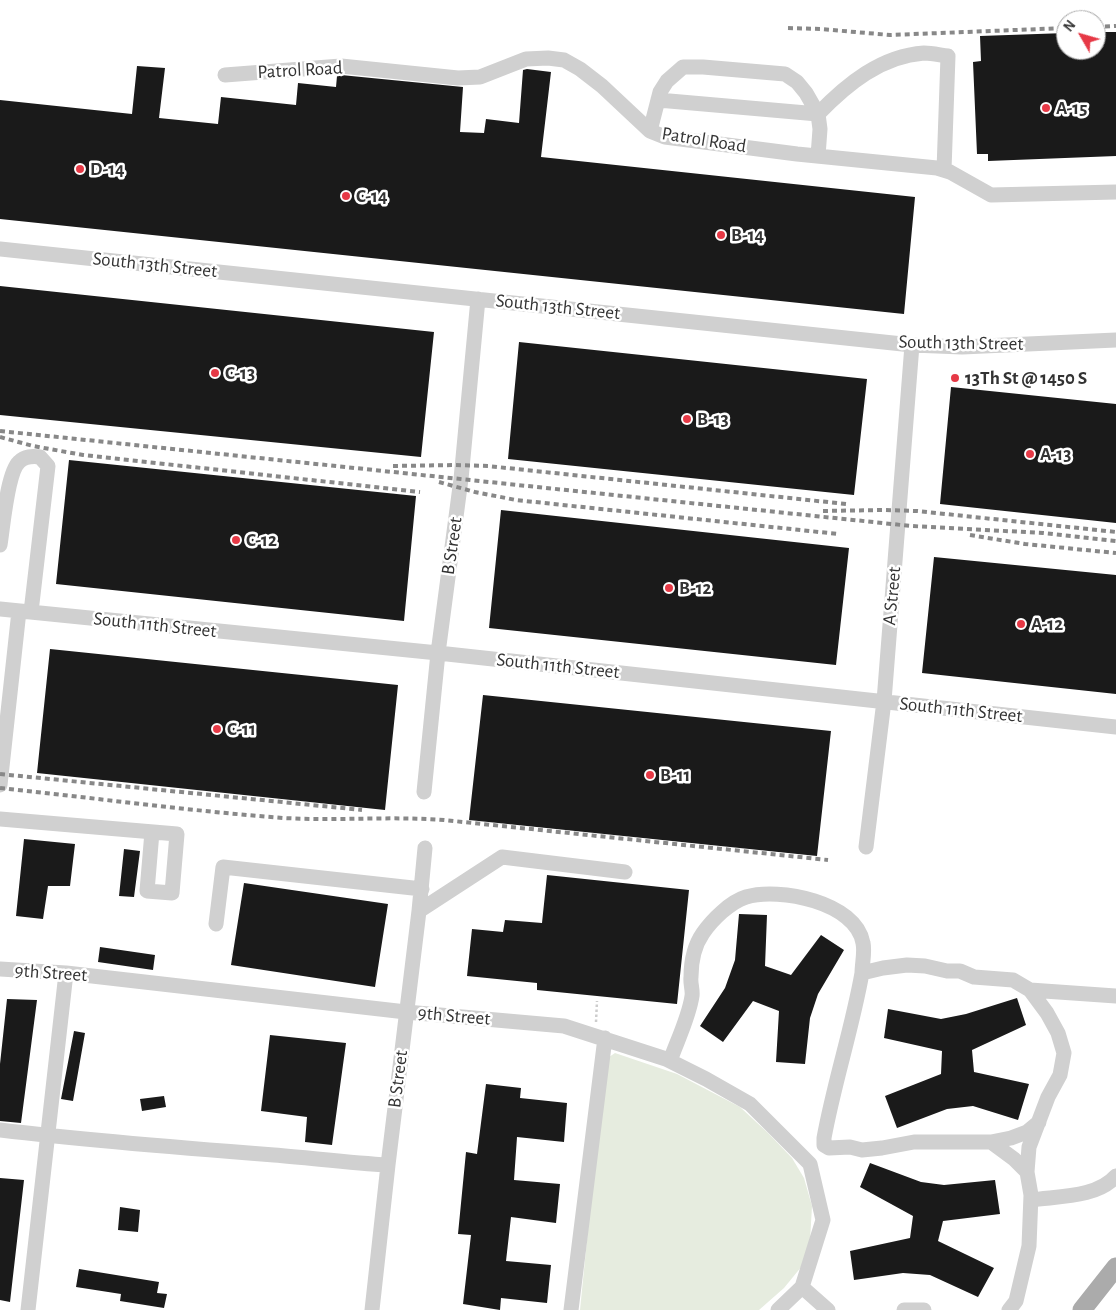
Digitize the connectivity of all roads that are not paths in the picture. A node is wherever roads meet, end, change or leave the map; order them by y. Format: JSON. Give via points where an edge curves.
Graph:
{"nodes":[{"id":1,"x":224,"y":75,"type":"dead end"},
{"id":2,"x":658,"y":100,"type":"junction"},
{"id":3,"x":818,"y":114,"type":"junction"},
{"id":4,"x":650,"y":131,"type":"junction"},
{"id":5,"x":818,"y":156,"type":"junction"},
{"id":6,"x":944,"y":170,"type":"junction"},
{"id":7,"x":1116,"y":192,"type":"edge"},
{"id":8,"x":0,"y":249,"type":"edge"},
{"id":9,"x":478,"y":299,"type":"junction"},
{"id":10,"x":1116,"y":340,"type":"edge"},
{"id":11,"x":912,"y":345,"type":"junction"},
{"id":12,"x":0,"y":545,"type":"edge"},
{"id":13,"x":0,"y":609,"type":"edge"},
{"id":14,"x":25,"y":612,"type":"junction"},
{"id":15,"x":438,"y":653,"type":"junction"},
{"id":16,"x":884,"y":701,"type":"junction"},
{"id":17,"x":1116,"y":727,"type":"edge"},
{"id":18,"x":0,"y":785,"type":"edge"},
{"id":19,"x":424,"y":792,"type":"dead end"},
{"id":20,"x":0,"y":819,"type":"edge"},
{"id":21,"x":152,"y":832,"type":"dead end"},
{"id":22,"x":866,"y":847,"type":"dead end"},
{"id":23,"x":425,"y":848,"type":"dead end"},
{"id":24,"x":625,"y":872,"type":"dead end"},
{"id":25,"x":422,"y":889,"type":"junction"},
{"id":26,"x":419,"y":911,"type":"junction"},
{"id":27,"x":216,"y":924,"type":"dead end"},
{"id":28,"x":0,"y":969,"type":"edge"},
{"id":29,"x":862,"y":973,"type":"junction"},
{"id":30,"x":66,"y":974,"type":"junction"},
{"id":31,"x":1030,"y":990,"type":"junction"},
{"id":32,"x":1116,"y":996,"type":"edge"},
{"id":33,"x":406,"y":1012,"type":"junction"},
{"id":34,"x":605,"y":1038,"type":"junction"},
{"id":35,"x":670,"y":1061,"type":"junction"},
{"id":36,"x":1039,"y":1122,"type":"junction"},
{"id":37,"x":0,"y":1130,"type":"edge"},
{"id":38,"x":48,"y":1136,"type":"junction"},
{"id":39,"x":991,"y":1142,"type":"junction"},
{"id":40,"x":388,"y":1165,"type":"junction"},
{"id":41,"x":1027,"y":1172,"type":"junction"},
{"id":42,"x":1116,"y":1176,"type":"edge"},
{"id":43,"x":1031,"y":1200,"type":"junction"},
{"id":44,"x":1116,"y":1267,"type":"edge"},
{"id":45,"x":802,"y":1287,"type":"junction"},
{"id":46,"x":28,"y":1310,"type":"edge"},
{"id":47,"x":372,"y":1310,"type":"edge"},
{"id":48,"x":571,"y":1310,"type":"edge"},
{"id":49,"x":778,"y":1310,"type":"edge"},
{"id":50,"x":828,"y":1310,"type":"edge"},
{"id":51,"x":904,"y":1310,"type":"edge"},
{"id":52,"x":924,"y":1310,"type":"edge"},
{"id":53,"x":1009,"y":1310,"type":"edge"},
{"id":54,"x":1082,"y":1310,"type":"edge"}],
"edges":[{"from":1,"to":4,"type":"lane","name":"Patrol Road","via":[[341,66],[458,78],[480,77],[526,59],[564,60],[602,86]]},
{"from":2,"to":3,"type":"lane"},
{"from":2,"to":3,"type":"lane","via":[[668,81],[683,67],[785,74],[798,82]]},
{"from":2,"to":4,"type":"lane"},
{"from":3,"to":5,"type":"lane"},
{"from":3,"to":6,"type":"lane","via":[[869,70],[893,59],[925,53],[948,56]]},
{"from":4,"to":5,"type":"lane","name":"Patrol Road","via":[[666,137]]},
{"from":5,"to":6,"type":"lane","name":"Patrol Road"},
{"from":6,"to":7,"type":"lane","name":"Patrol Road","via":[[991,195]]},
{"from":8,"to":9,"type":"lane","name":"South 13th Street"},
{"from":9,"to":11,"type":"lane","name":"South 13th Street"},
{"from":9,"to":15,"type":"lane","name":"B Street","via":[[461,479]]},
{"from":10,"to":11,"type":"lane","name":"South 13th Street","via":[[962,347]]},
{"from":11,"to":16,"type":"lane","name":"A Street"},
{"from":12,"to":14,"type":"lane","via":[[14,469],[30,456],[40,457],[48,466]]},
{"from":13,"to":14,"type":"lane","name":"South 11th Street"},
{"from":14,"to":15,"type":"lane","name":"South 11th Street"},
{"from":14,"to":18,"type":"lane"},
{"from":15,"to":16,"type":"lane","name":"South 11th Street"},
{"from":15,"to":19,"type":"lane","name":"B Street"},
{"from":16,"to":17,"type":"lane","name":"South 11th Street"},
{"from":16,"to":22,"type":"lane","name":"A Street"},
{"from":20,"to":21,"type":"lane"},
{"from":23,"to":25,"type":"lane","name":"B Street"},
{"from":24,"to":26,"type":"lane","via":[[502,857]]},
{"from":25,"to":26,"type":"lane","name":"B Street"},
{"from":25,"to":27,"type":"lane","via":[[223,867]]},
{"from":26,"to":33,"type":"lane","name":"B Street"},
{"from":28,"to":30,"type":"lane","name":"9th Street"},
{"from":29,"to":31,"type":"lane","via":[[907,965],[925,966],[960,971],[974,977],[1013,980]]},
{"from":29,"to":35,"type":"lane","via":[[863,942],[856,927],[838,910],[794,896],[766,893],[744,897],[718,914],[702,935],[693,956],[692,995]]},
{"from":29,"to":39,"type":"lane","via":[[854,1017],[832,1095],[824,1145],[862,1150],[914,1142]]},
{"from":30,"to":33,"type":"lane","name":"9th Street"},
{"from":30,"to":38,"type":"lane"},
{"from":31,"to":32,"type":"lane"},
{"from":31,"to":36,"type":"lane","via":[[1058,1033],[1064,1053],[1060,1074]]},
{"from":33,"to":34,"type":"lane","name":"9th Street","via":[[564,1026]]},
{"from":33,"to":40,"type":"lane","name":"B Street"},
{"from":34,"to":35,"type":"lane","name":"9th Street"},
{"from":34,"to":48,"type":"lane"},
{"from":35,"to":45,"type":"lane","name":"9th Street","via":[[750,1104],[810,1164],[823,1220]]},
{"from":36,"to":39,"type":"lane","via":[[1026,1132]]},
{"from":36,"to":41,"type":"lane","via":[[1029,1147]]},
{"from":37,"to":38,"type":"lane"},
{"from":38,"to":40,"type":"lane"},
{"from":38,"to":46,"type":"lane"},
{"from":39,"to":41,"type":"lane"},
{"from":40,"to":47,"type":"lane","name":"B Street"},
{"from":41,"to":43,"type":"lane"},
{"from":42,"to":43,"type":"lane","via":[[1102,1187]]},
{"from":43,"to":53,"type":"lane","via":[[1029,1246],[1016,1301]]},
{"from":44,"to":54,"type":"main road"},
{"from":45,"to":49,"type":"lane"},
{"from":45,"to":50,"type":"lane"},
{"from":51,"to":52,"type":"lane"}]}
